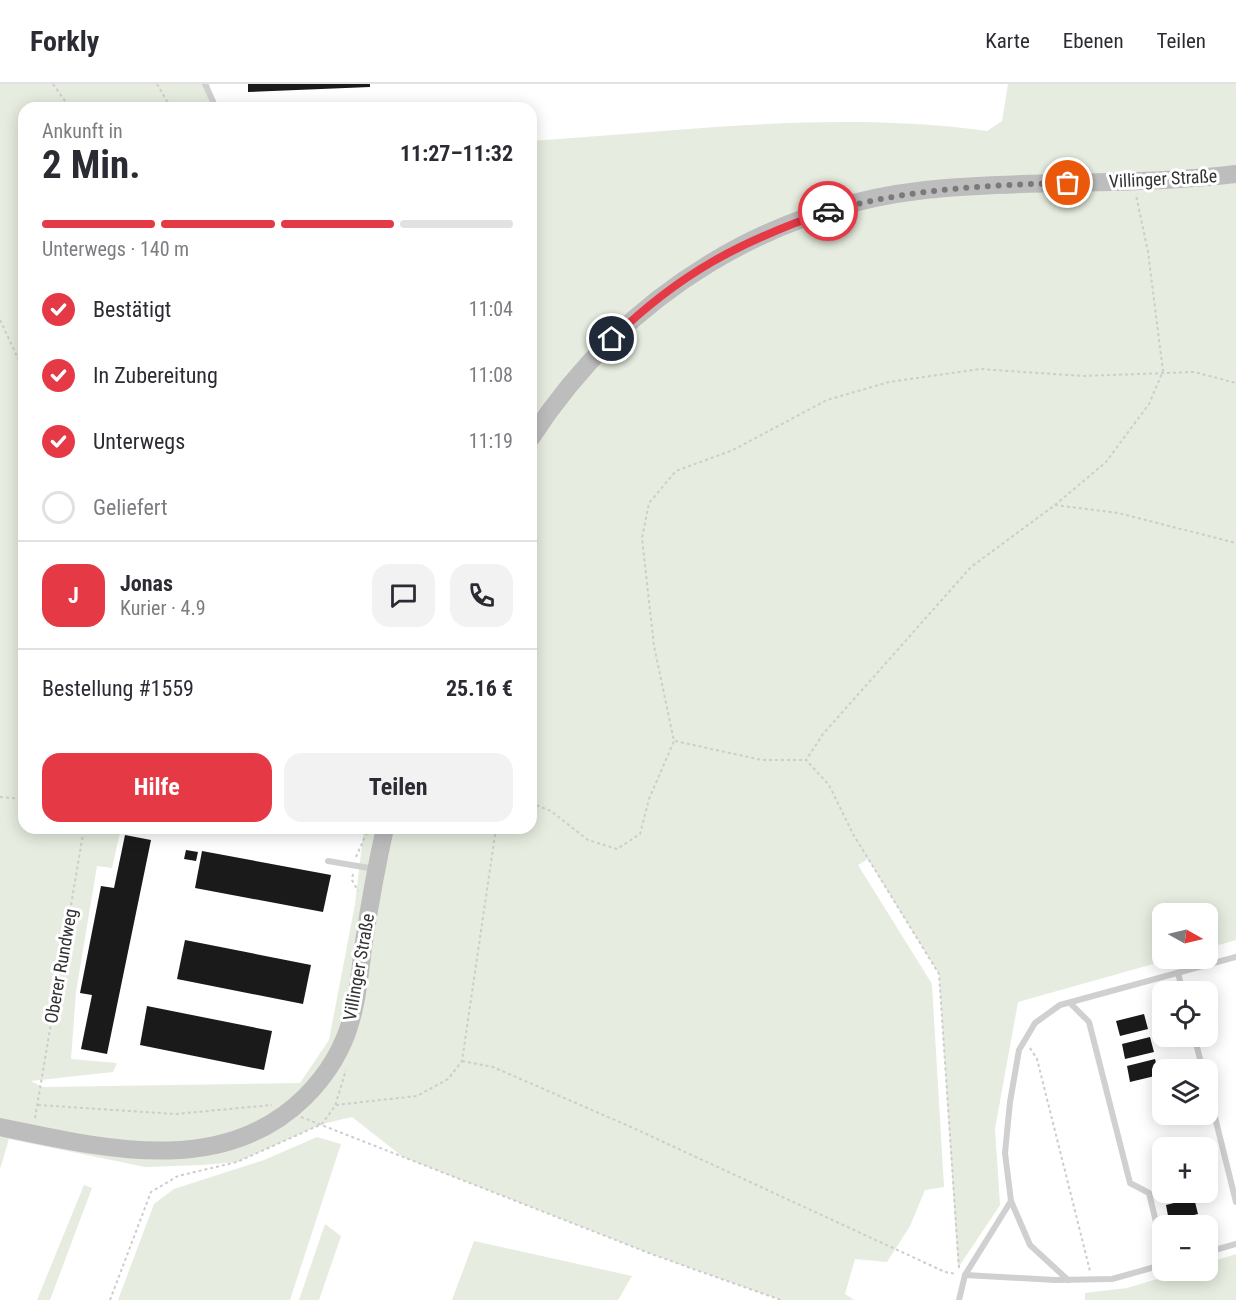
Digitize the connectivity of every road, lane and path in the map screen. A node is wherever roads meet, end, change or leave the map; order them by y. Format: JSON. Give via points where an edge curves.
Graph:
{"nodes":[{"id":1,"x":53,"y":84,"type":"edge"},
{"id":2,"x":157,"y":84,"type":"edge"},
{"id":3,"x":205,"y":84,"type":"edge"},
{"id":4,"x":66,"y":102,"type":"edge"},
{"id":5,"x":168,"y":102,"type":"edge"},
{"id":6,"x":213,"y":102,"type":"edge"},
{"id":7,"x":1236,"y":174,"type":"edge"},
{"id":8,"x":1134,"y":182,"type":"junction"},
{"id":9,"x":0,"y":320,"type":"edge"},
{"id":10,"x":7,"y":334,"type":"junction"},
{"id":11,"x":0,"y":337,"type":"edge"},
{"id":12,"x":18,"y":358,"type":"edge"},
{"id":13,"x":1163,"y":371,"type":"junction"},
{"id":14,"x":1236,"y":383,"type":"edge"},
{"id":15,"x":537,"y":429,"type":"edge"},
{"id":16,"x":1055,"y":505,"type":"junction"},
{"id":17,"x":1236,"y":543,"type":"edge"},
{"id":18,"x":674,"y":741,"type":"junction"},
{"id":19,"x":806,"y":760,"type":"junction"},
{"id":20,"x":0,"y":797,"type":"edge"},
{"id":21,"x":18,"y":798,"type":"edge"},
{"id":22,"x":537,"y":805,"type":"edge"},
{"id":23,"x":83,"y":834,"type":"edge"},
{"id":24,"x":384,"y":834,"type":"edge"},
{"id":25,"x":495,"y":834,"type":"edge"},
{"id":26,"x":328,"y":861,"type":"dead end"},
{"id":27,"x":375,"y":870,"type":"junction"},
{"id":28,"x":1236,"y":957,"type":"edge"},
{"id":29,"x":1178,"y":973,"type":"junction"},
{"id":30,"x":1180,"y":981,"type":"edge"},
{"id":31,"x":1070,"y":1003,"type":"junction"},
{"id":32,"x":1025,"y":1040,"type":"junction"},
{"id":33,"x":462,"y":1061,"type":"junction"},
{"id":34,"x":335,"y":1106,"type":"dead end"},
{"id":35,"x":292,"y":1110,"type":"junction"},
{"id":36,"x":322,"y":1124,"type":"junction"},
{"id":37,"x":1217,"y":1125,"type":"edge"},
{"id":38,"x":0,"y":1127,"type":"edge"},
{"id":39,"x":1011,"y":1201,"type":"junction"},
{"id":40,"x":1236,"y":1203,"type":"edge"},
{"id":41,"x":1154,"y":1215,"type":"edge"},
{"id":42,"x":1236,"y":1244,"type":"edge"},
{"id":43,"x":1218,"y":1249,"type":"edge"},
{"id":44,"x":1152,"y":1268,"type":"edge"},
{"id":45,"x":965,"y":1275,"type":"junction"},
{"id":46,"x":1092,"y":1279,"type":"junction"},
{"id":47,"x":1068,"y":1280,"type":"junction"},
{"id":48,"x":110,"y":1300,"type":"edge"},
{"id":49,"x":781,"y":1300,"type":"edge"},
{"id":50,"x":959,"y":1300,"type":"edge"}],
"edges":[{"from":1,"to":4,"type":"path"},
{"from":2,"to":5,"type":"path"},
{"from":3,"to":6,"type":"lane"},
{"from":7,"to":8,"type":"main road","name":"Villinger Straße"},
{"from":8,"to":13,"type":"path","via":[[1148,252]]},
{"from":8,"to":15,"type":"main road","name":"Villinger Straße","via":[[944,188],[829,211],[769,231],[678,282],[624,327],[586,363]]},
{"from":9,"to":10,"type":"path"},
{"from":10,"to":11,"type":"path"},
{"from":10,"to":12,"type":"path"},
{"from":13,"to":14,"type":"path","via":[[1194,372]]},
{"from":13,"to":16,"type":"path","via":[[1149,404],[1106,462]]},
{"from":13,"to":18,"type":"path","via":[[1083,376],[980,369],[889,382],[827,400],[733,450],[676,471],[649,503],[642,538],[654,646]]},
{"from":16,"to":17,"type":"path","via":[[1118,513]]},
{"from":16,"to":19,"type":"path","via":[[971,567],[823,734]]},
{"from":18,"to":19,"type":"path","via":[[762,760]]},
{"from":18,"to":22,"type":"path","via":[[649,799],[640,834],[618,849],[588,840],[551,811]]},
{"from":19,"to":45,"type":"path","via":[[829,785],[853,834],[939,974],[958,1268]]},
{"from":20,"to":21,"type":"path"},
{"from":23,"to":35,"type":"path","name":"Oberer Rundweg","via":[[38,1105],[175,1114],[272,1104]]},
{"from":24,"to":27,"type":"main road","name":"Villinger Straße"},
{"from":25,"to":33,"type":"path"},
{"from":26,"to":27,"type":"lane"},
{"from":27,"to":35,"type":"main road","name":"Villinger Straße","via":[[352,1019],[344,1043],[326,1073]]},
{"from":28,"to":29,"type":"lane"},
{"from":29,"to":30,"type":"lane"},
{"from":29,"to":31,"type":"lane"},
{"from":31,"to":32,"type":"lane","via":[[1060,1005],[1035,1023]]},
{"from":31,"to":41,"type":"lane","via":[[1089,1022],[1130,1183],[1149,1193]]},
{"from":32,"to":39,"type":"lane","via":[[1019,1050],[1005,1153]]},
{"from":32,"to":46,"type":"path","via":[[1037,1059]]},
{"from":33,"to":34,"type":"path","via":[[448,1079],[417,1096]]},
{"from":33,"to":45,"type":"path","via":[[493,1067],[945,1272]]},
{"from":35,"to":36,"type":"path"},
{"from":35,"to":38,"type":"main road","name":"Villinger Straße","via":[[239,1139],[174,1151],[105,1146]]},
{"from":36,"to":48,"type":"path","via":[[237,1161],[178,1176],[151,1192]]},
{"from":36,"to":49,"type":"path","via":[[654,1255]]},
{"from":37,"to":40,"type":"lane"},
{"from":39,"to":45,"type":"lane"},
{"from":39,"to":47,"type":"lane","via":[[1030,1245]]},
{"from":42,"to":43,"type":"lane"},
{"from":44,"to":46,"type":"lane","via":[[1112,1279]]},
{"from":45,"to":47,"type":"lane"},
{"from":45,"to":50,"type":"lane"},
{"from":46,"to":47,"type":"lane"}]}
